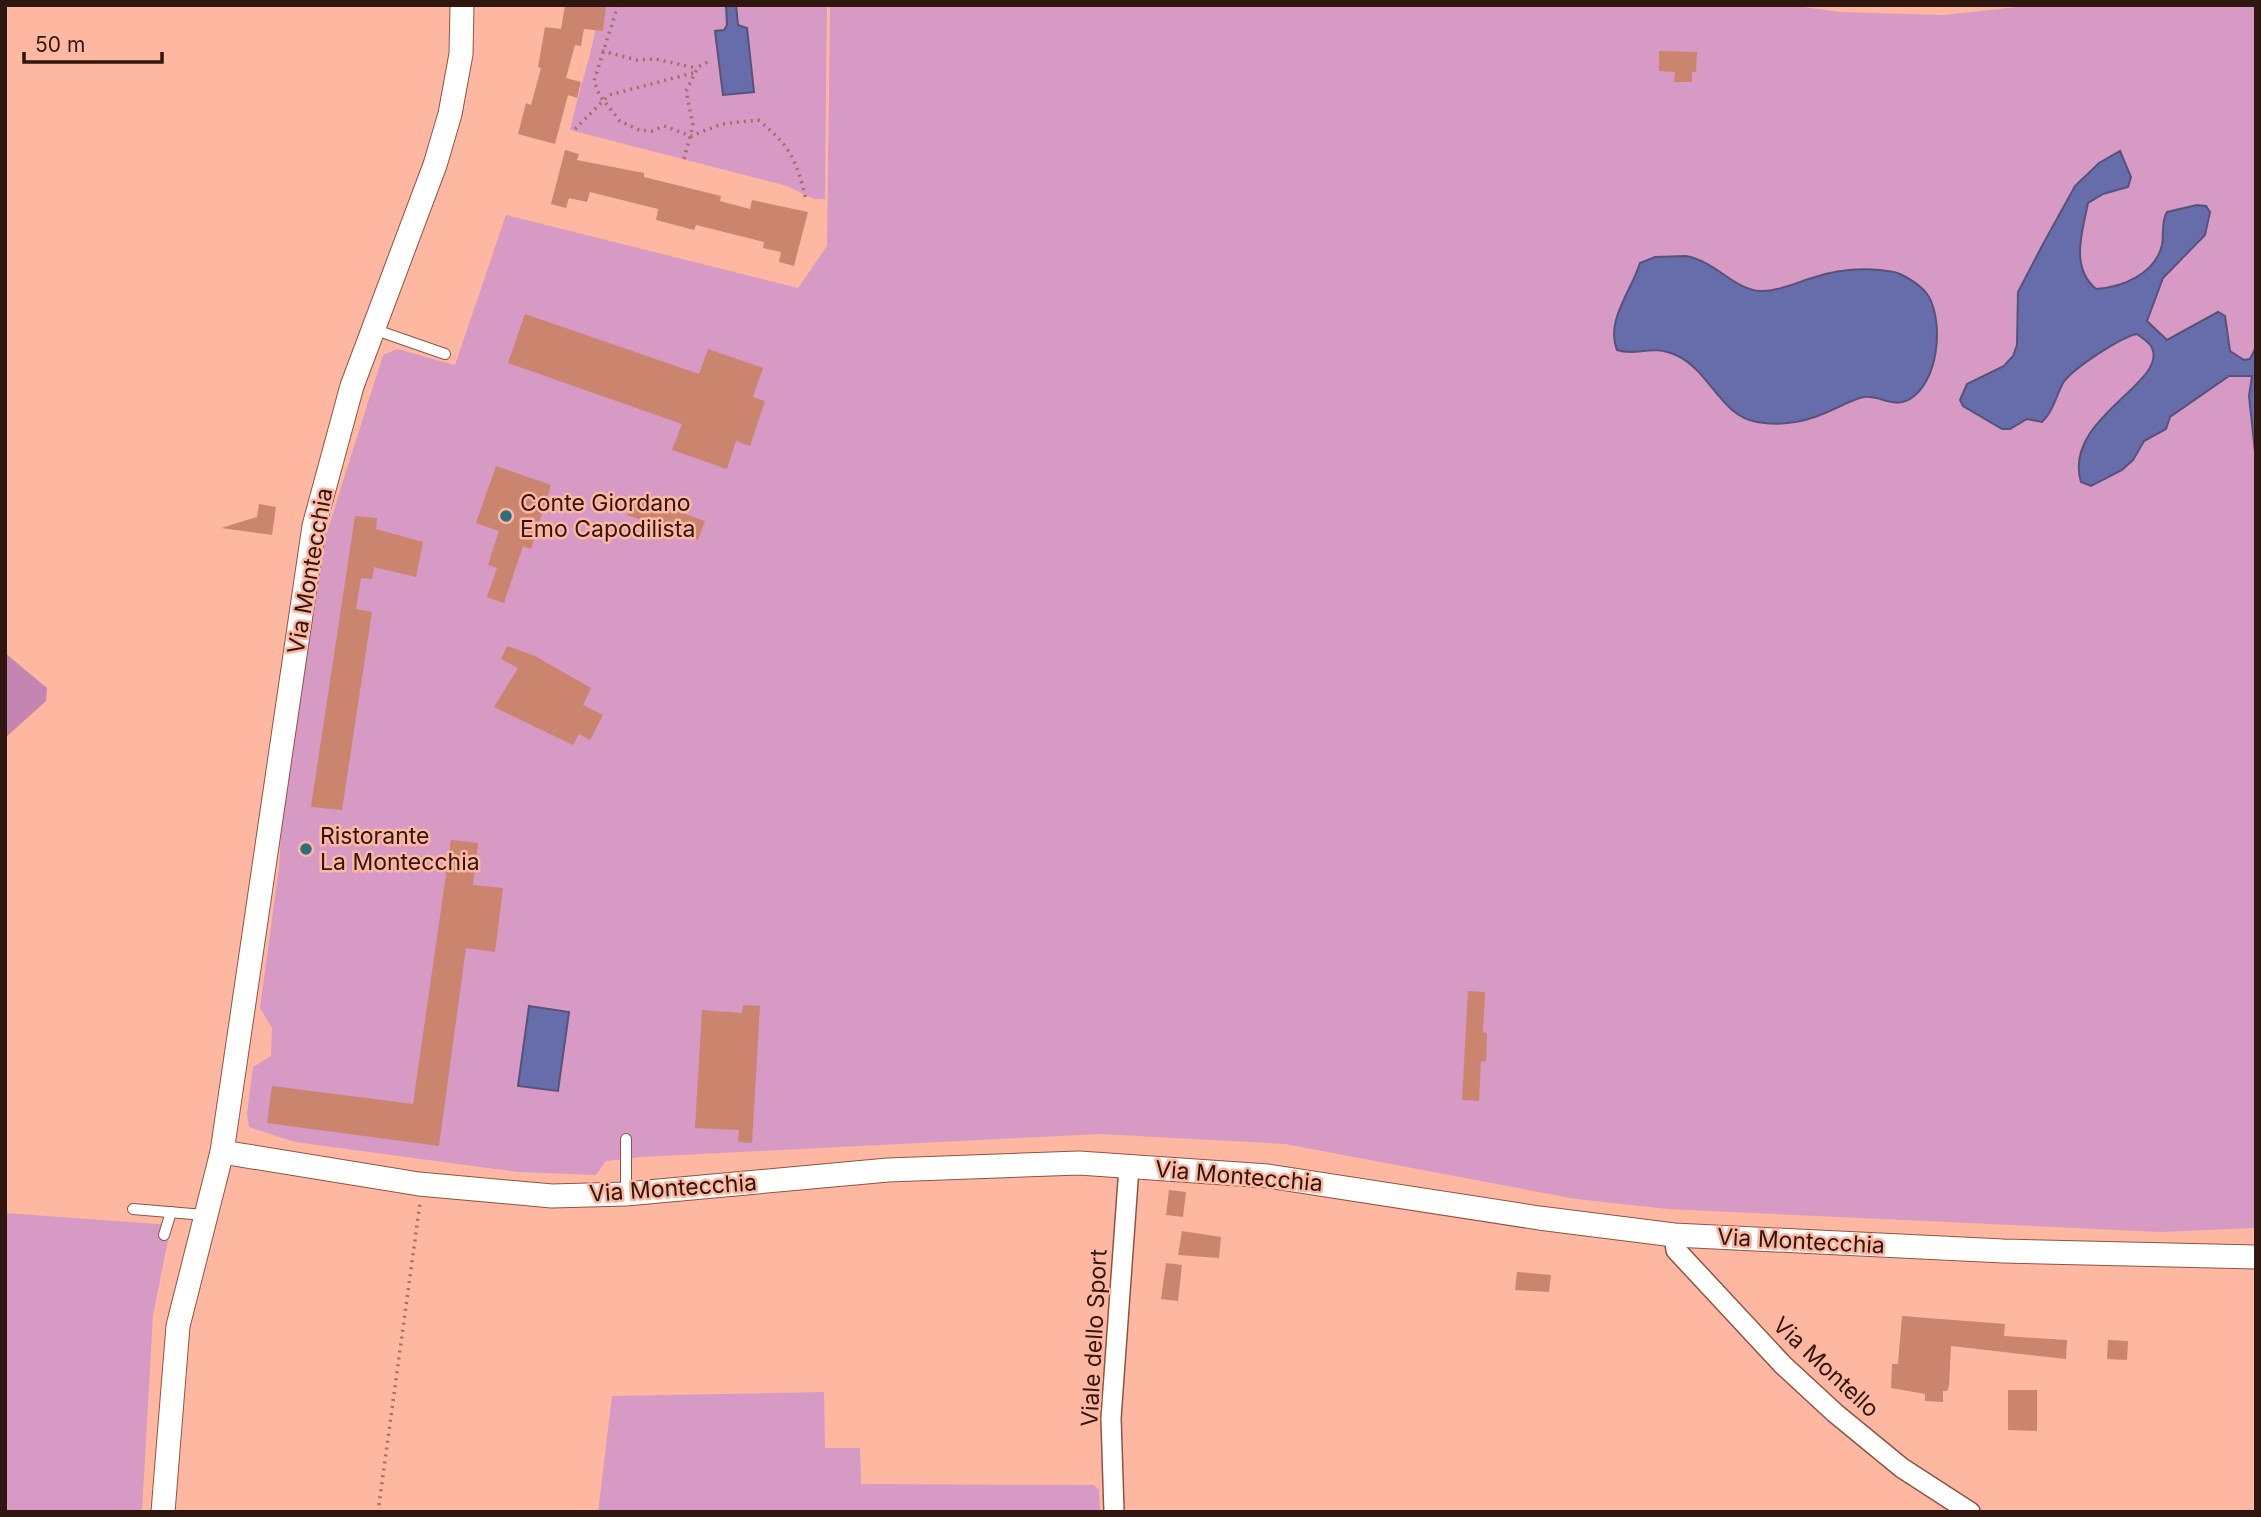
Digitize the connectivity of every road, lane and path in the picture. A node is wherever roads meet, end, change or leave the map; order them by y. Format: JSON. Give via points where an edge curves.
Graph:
{"nodes":[{"id":1,"x":462,"y":5,"type":"edge"},
{"id":2,"x":618,"y":5,"type":"edge"},
{"id":3,"x":603,"y":51,"type":"junction"},
{"id":4,"x":710,"y":61,"type":"dead end"},
{"id":5,"x":698,"y":67,"type":"junction"},
{"id":6,"x":693,"y":73,"type":"junction"},
{"id":7,"x":603,"y":101,"type":"junction"},
{"id":8,"x":575,"y":129,"type":"dead end"},
{"id":9,"x":691,"y":136,"type":"junction"},
{"id":10,"x":684,"y":159,"type":"dead end"},
{"id":11,"x":806,"y":200,"type":"dead end"},
{"id":12,"x":373,"y":328,"type":"junction"},
{"id":13,"x":445,"y":354,"type":"dead end"},
{"id":14,"x":626,"y":1139,"type":"dead end"},
{"id":15,"x":222,"y":1152,"type":"junction"},
{"id":16,"x":1129,"y":1167,"type":"junction"},
{"id":17,"x":421,"y":1194,"type":"dead end"},
{"id":18,"x":626,"y":1194,"type":"junction"},
{"id":19,"x":133,"y":1209,"type":"dead end"},
{"id":20,"x":171,"y":1212,"type":"junction"},
{"id":21,"x":205,"y":1215,"type":"junction"},
{"id":22,"x":164,"y":1235,"type":"dead end"},
{"id":23,"x":1674,"y":1235,"type":"junction"},
{"id":24,"x":2256,"y":1257,"type":"edge"},
{"id":25,"x":163,"y":1512,"type":"edge"},
{"id":26,"x":378,"y":1512,"type":"edge"},
{"id":27,"x":1114,"y":1512,"type":"edge"},
{"id":28,"x":1970,"y":1512,"type":"edge"}],
"edges":[{"from":1,"to":12,"type":"street","name":"Via Montecchia","via":[[461,54],[450,114]]},
{"from":2,"to":3,"type":"path"},
{"from":3,"to":5,"type":"path"},
{"from":3,"to":7,"type":"path","via":[[594,81]]},
{"from":4,"to":5,"type":"path"},
{"from":5,"to":6,"type":"path"},
{"from":6,"to":7,"type":"path","via":[[625,89]]},
{"from":6,"to":9,"type":"path","via":[[686,90]]},
{"from":7,"to":8,"type":"path"},
{"from":7,"to":9,"type":"path","via":[[620,121],[639,130],[664,126]]},
{"from":9,"to":10,"type":"path"},
{"from":9,"to":11,"type":"path","via":[[730,122],[758,120],[796,160]]},
{"from":12,"to":13,"type":"lane"},
{"from":12,"to":15,"type":"street","name":"Via Montecchia","via":[[352,386],[314,526]]},
{"from":14,"to":18,"type":"lane"},
{"from":15,"to":18,"type":"street","name":"Via Montecchia","via":[[510,1194]]},
{"from":15,"to":21,"type":"street","name":"Via Montecchia"},
{"from":16,"to":18,"type":"street","name":"Via Montecchia","via":[[1079,1163],[888,1170]]},
{"from":16,"to":23,"type":"street","name":"Via Montecchia","via":[[1268,1176]]},
{"from":16,"to":27,"type":"street","name":"Viale dello Sport","via":[[1111,1418]]},
{"from":17,"to":26,"type":"path"},
{"from":19,"to":20,"type":"lane"},
{"from":20,"to":21,"type":"lane"},
{"from":20,"to":22,"type":"lane"},
{"from":21,"to":25,"type":"street","name":"Via Montecchia","via":[[178,1326]]},
{"from":23,"to":24,"type":"street","name":"Via Montecchia","via":[[2003,1251]]},
{"from":23,"to":28,"type":"street","name":"Via Montello","via":[[1676,1250],[1783,1365],[1902,1468]]}]}
